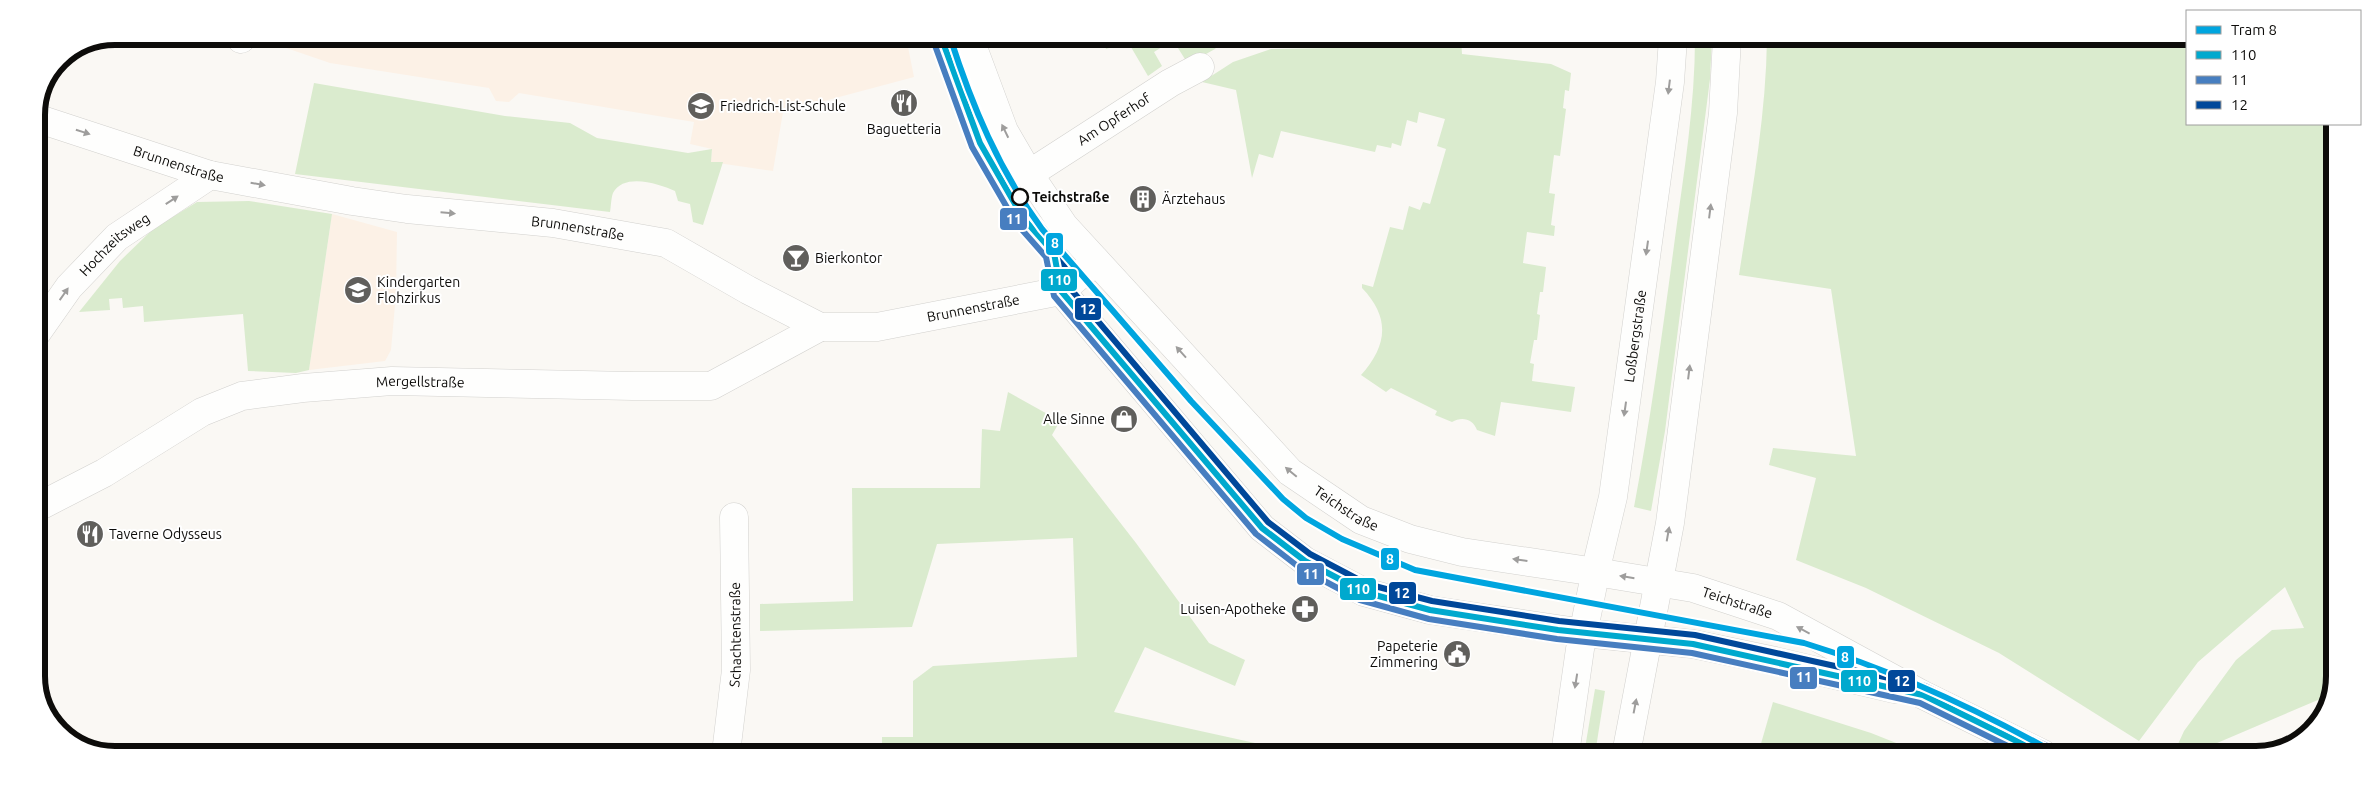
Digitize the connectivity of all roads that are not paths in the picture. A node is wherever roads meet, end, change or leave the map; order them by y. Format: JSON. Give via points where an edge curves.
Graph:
{"nodes":[{"id":1,"x":972,"y":45,"type":"edge"},
{"id":2,"x":1673,"y":45,"type":"edge"},
{"id":3,"x":1727,"y":45,"type":"edge"},
{"id":4,"x":1200,"y":66,"type":"dead end"},
{"id":5,"x":45,"y":121,"type":"edge"},
{"id":6,"x":1029,"y":174,"type":"junction"},
{"id":7,"x":210,"y":175,"type":"junction"},
{"id":8,"x":1096,"y":261,"type":"junction"},
{"id":9,"x":1060,"y":291,"type":"junction"},
{"id":10,"x":45,"y":321,"type":"edge"},
{"id":11,"x":820,"y":327,"type":"junction"},
{"id":12,"x":45,"y":504,"type":"edge"},
{"id":13,"x":734,"y":517,"type":"dead end"},
{"id":14,"x":1596,"y":572,"type":"junction"},
{"id":15,"x":1659,"y":582,"type":"junction"},
{"id":16,"x":1584,"y":633,"type":"junction"},
{"id":17,"x":1648,"y":639,"type":"junction"},
{"id":18,"x":1923,"y":695,"type":"junction"},
{"id":19,"x":727,"y":746,"type":"edge"},
{"id":20,"x":1566,"y":746,"type":"edge"},
{"id":21,"x":1628,"y":746,"type":"edge"},
{"id":22,"x":2027,"y":746,"type":"edge"}],
"edges":[{"from":6,"to":1,"type":"street","name":"Teichstraße","one_way":true,"via":[[1004,131]]},
{"from":2,"to":14,"type":"street","name":"Loßbergstraße","one_way":true,"via":[[1613,497]]},
{"from":15,"to":3,"type":"street","one_way":true,"via":[[1670,523],[1723,113]]},
{"from":4,"to":6,"type":"street","name":"Am Opferhof"},
{"from":5,"to":7,"type":"street","name":"Brunnenstraße","one_way":true},
{"from":6,"to":8,"type":"street","name":"Teichstraße","via":[[1064,226]]},
{"from":10,"to":7,"type":"street","name":"Hochzeitsweg","one_way":true,"via":[[69,287],[117,236]]},
{"from":7,"to":11,"type":"street","name":"Brunnenstraße","one_way":true,"via":[[407,209],[553,223],[666,244]]},
{"from":8,"to":9,"type":"street","name":"Brunnenstraße"},
{"from":14,"to":8,"type":"street","name":"Teichstraße","one_way":true,"via":[[1462,552],[1410,539],[1362,520],[1290,472]]},
{"from":9,"to":11,"type":"street","name":"Brunnenstraße","via":[[876,327]]},
{"from":9,"to":16,"type":"street","name":"Teichstraße","via":[[1262,528],[1304,561],[1364,592],[1430,610]]},
{"from":11,"to":12,"type":"street","name":"Mergellstraße","via":[[711,386],[392,381],[242,396],[202,412],[104,474]]},
{"from":13,"to":19,"type":"street","name":"Schachtenstraße","via":[[736,670]]},
{"from":15,"to":14,"type":"street","name":"Teichstraße","one_way":true},
{"from":14,"to":16,"type":"street","name":"Loßbergstraße"},
{"from":15,"to":17,"type":"street"},
{"from":18,"to":15,"type":"street","name":"Teichstraße","one_way":true,"via":[[1778,616],[1718,595]]},
{"from":16,"to":17,"type":"street","name":"Teichstraße"},
{"from":16,"to":20,"type":"street","name":"Loßbergstraße","one_way":true},
{"from":17,"to":18,"type":"street","name":"Teichstraße","via":[[1775,660]]},
{"from":21,"to":17,"type":"street","one_way":true},
{"from":18,"to":22,"type":"street","name":"Teichstraße"}]}
